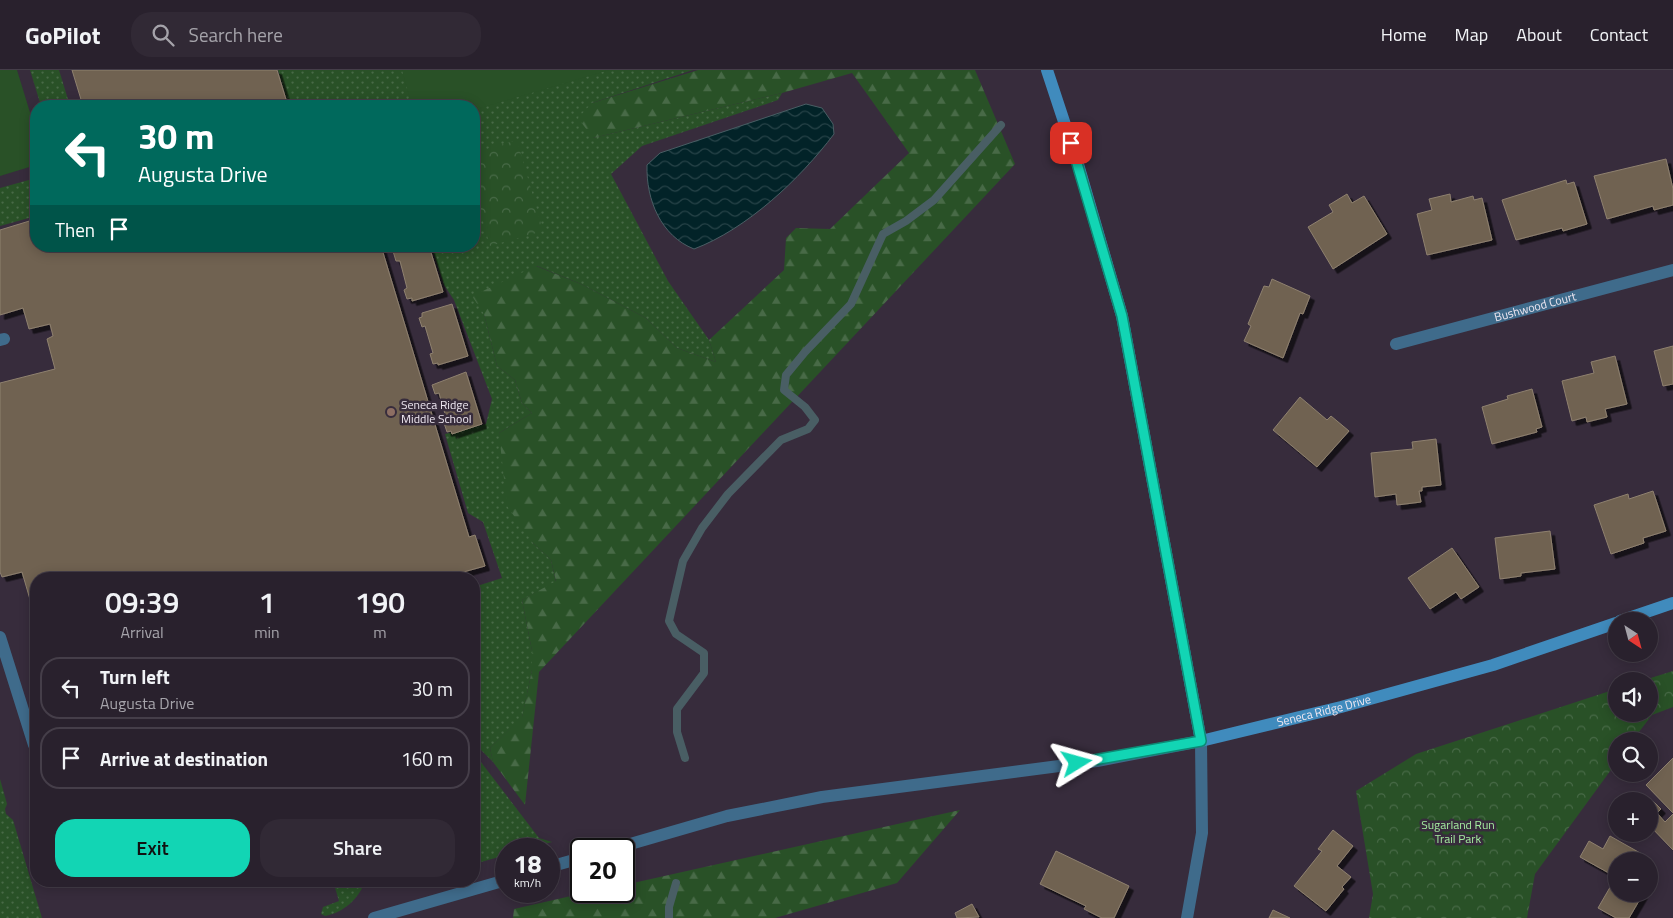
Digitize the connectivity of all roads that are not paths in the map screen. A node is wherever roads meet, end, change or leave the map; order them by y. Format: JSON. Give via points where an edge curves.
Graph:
{"nodes":[{"id":1,"x":1047,"y":70,"type":"edge"},
{"id":2,"x":1673,"y":270,"type":"edge"},
{"id":3,"x":1396,"y":344,"type":"dead end"},
{"id":4,"x":1673,"y":603,"type":"edge"},
{"id":5,"x":1646,"y":612,"type":"edge"},
{"id":6,"x":1608,"y":625,"type":"edge"},
{"id":7,"x":0,"y":637,"type":"edge"},
{"id":8,"x":6,"y":674,"type":"edge"},
{"id":9,"x":30,"y":733,"type":"edge"},
{"id":10,"x":1201,"y":741,"type":"junction"},
{"id":11,"x":635,"y":843,"type":"edge"},
{"id":12,"x":495,"y":883,"type":"edge"},
{"id":13,"x":374,"y":918,"type":"edge"},
{"id":14,"x":1187,"y":918,"type":"edge"}],
"edges":[{"from":1,"to":10,"type":"street","via":[[1122,316]]},
{"from":2,"to":3,"type":"street","name":"Bushwood Court"},
{"from":4,"to":5,"type":"street"},
{"from":6,"to":10,"type":"street","name":"Seneca Ridge Drive","via":[[1475,670]]},
{"from":7,"to":8,"type":"street"},
{"from":8,"to":9,"type":"street"},
{"from":10,"to":11,"type":"street","via":[[1097,761],[822,796],[726,816]]},
{"from":10,"to":14,"type":"street","via":[[1202,833]]},
{"from":12,"to":13,"type":"street"}]}
